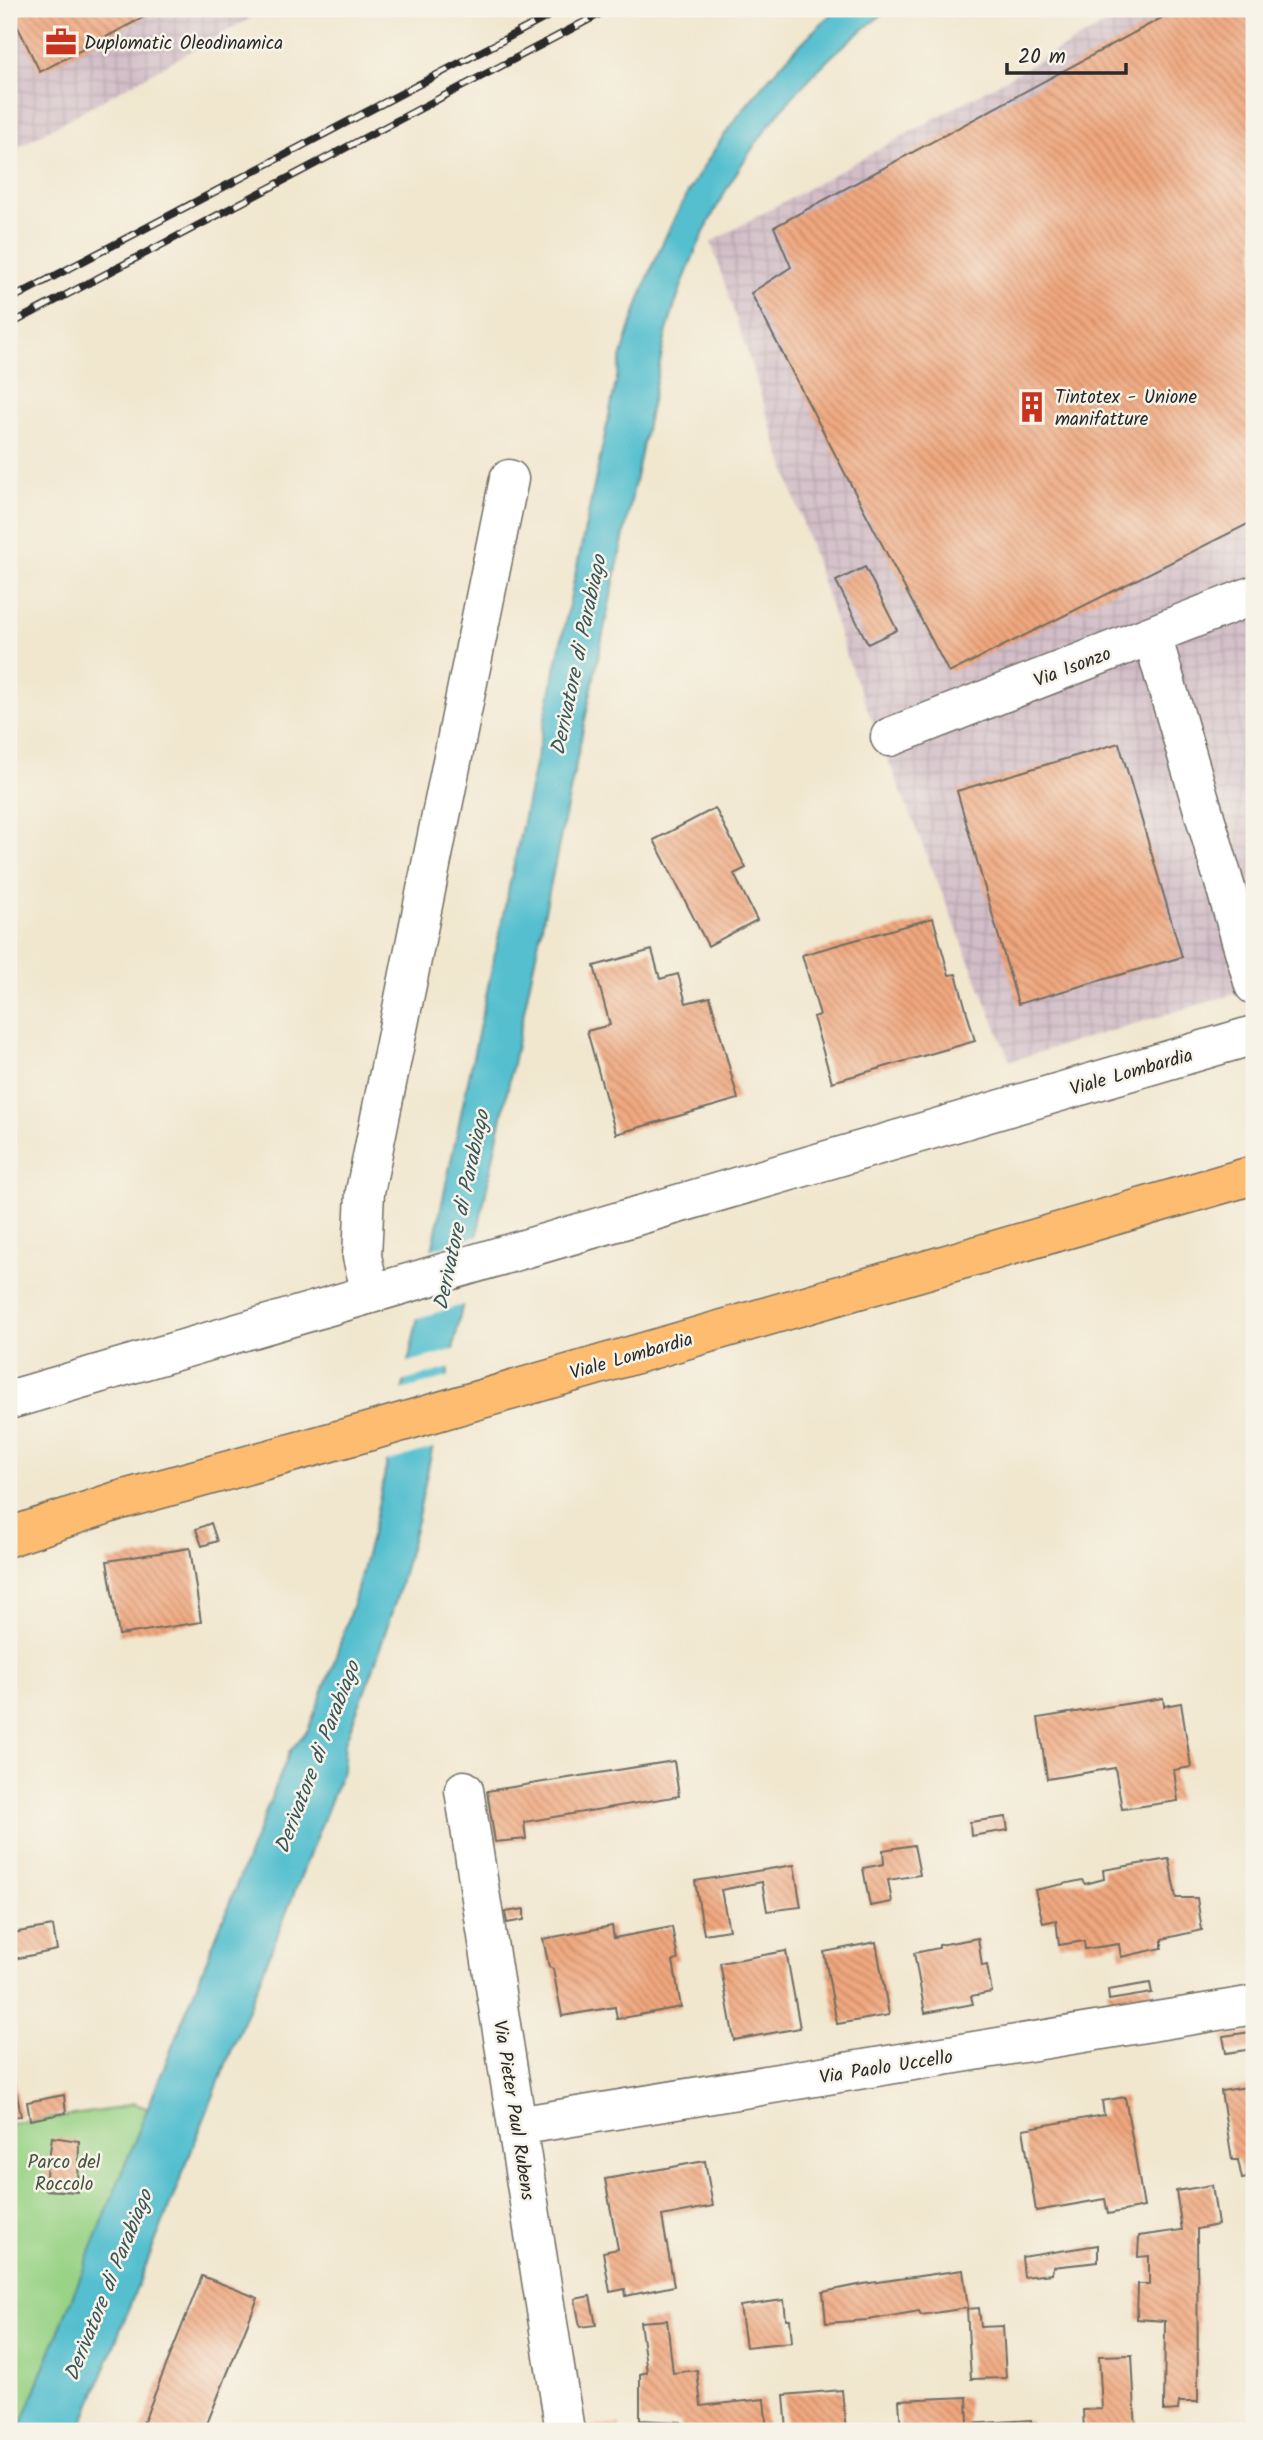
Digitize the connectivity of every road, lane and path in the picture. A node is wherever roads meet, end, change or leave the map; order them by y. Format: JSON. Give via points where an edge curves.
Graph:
{"nodes":[{"id":1,"x":509,"y":479,"type":"dead end"},
{"id":2,"x":1254,"y":595,"type":"edge"},
{"id":3,"x":1152,"y":635,"type":"junction"},
{"id":4,"x":890,"y":737,"type":"dead end"},
{"id":5,"x":1254,"y":985,"type":"edge"},
{"id":6,"x":1254,"y":1035,"type":"edge"},
{"id":7,"x":1254,"y":1175,"type":"edge"},
{"id":8,"x":389,"y":1288,"type":"junction"},
{"id":9,"x":9,"y":1400,"type":"edge"},
{"id":10,"x":9,"y":1537,"type":"edge"},
{"id":11,"x":464,"y":1790,"type":"dead end"},
{"id":12,"x":1254,"y":2005,"type":"edge"},
{"id":13,"x":517,"y":2126,"type":"junction"},
{"id":14,"x":565,"y":2431,"type":"edge"}],
"edges":[{"from":1,"to":8,"type":"street","via":[[365,1192],[362,1257]]},
{"from":2,"to":3,"type":"street","name":"Via Isonzo"},
{"from":3,"to":4,"type":"street","name":"Via Isonzo"},
{"from":3,"to":5,"type":"street"},
{"from":6,"to":8,"type":"street","name":"Viale Lombardia"},
{"from":7,"to":10,"type":"main road","name":"Viale Lombardia","via":[[117,1501]]},
{"from":8,"to":9,"type":"street","name":"Viale Lombardia"},
{"from":11,"to":13,"type":"street","name":"Via Pieter Paul Rubens"},
{"from":12,"to":13,"type":"street","name":"Via Paolo Uccello"},
{"from":13,"to":14,"type":"street","name":"Via Pieter Paul Rubens"}]}
